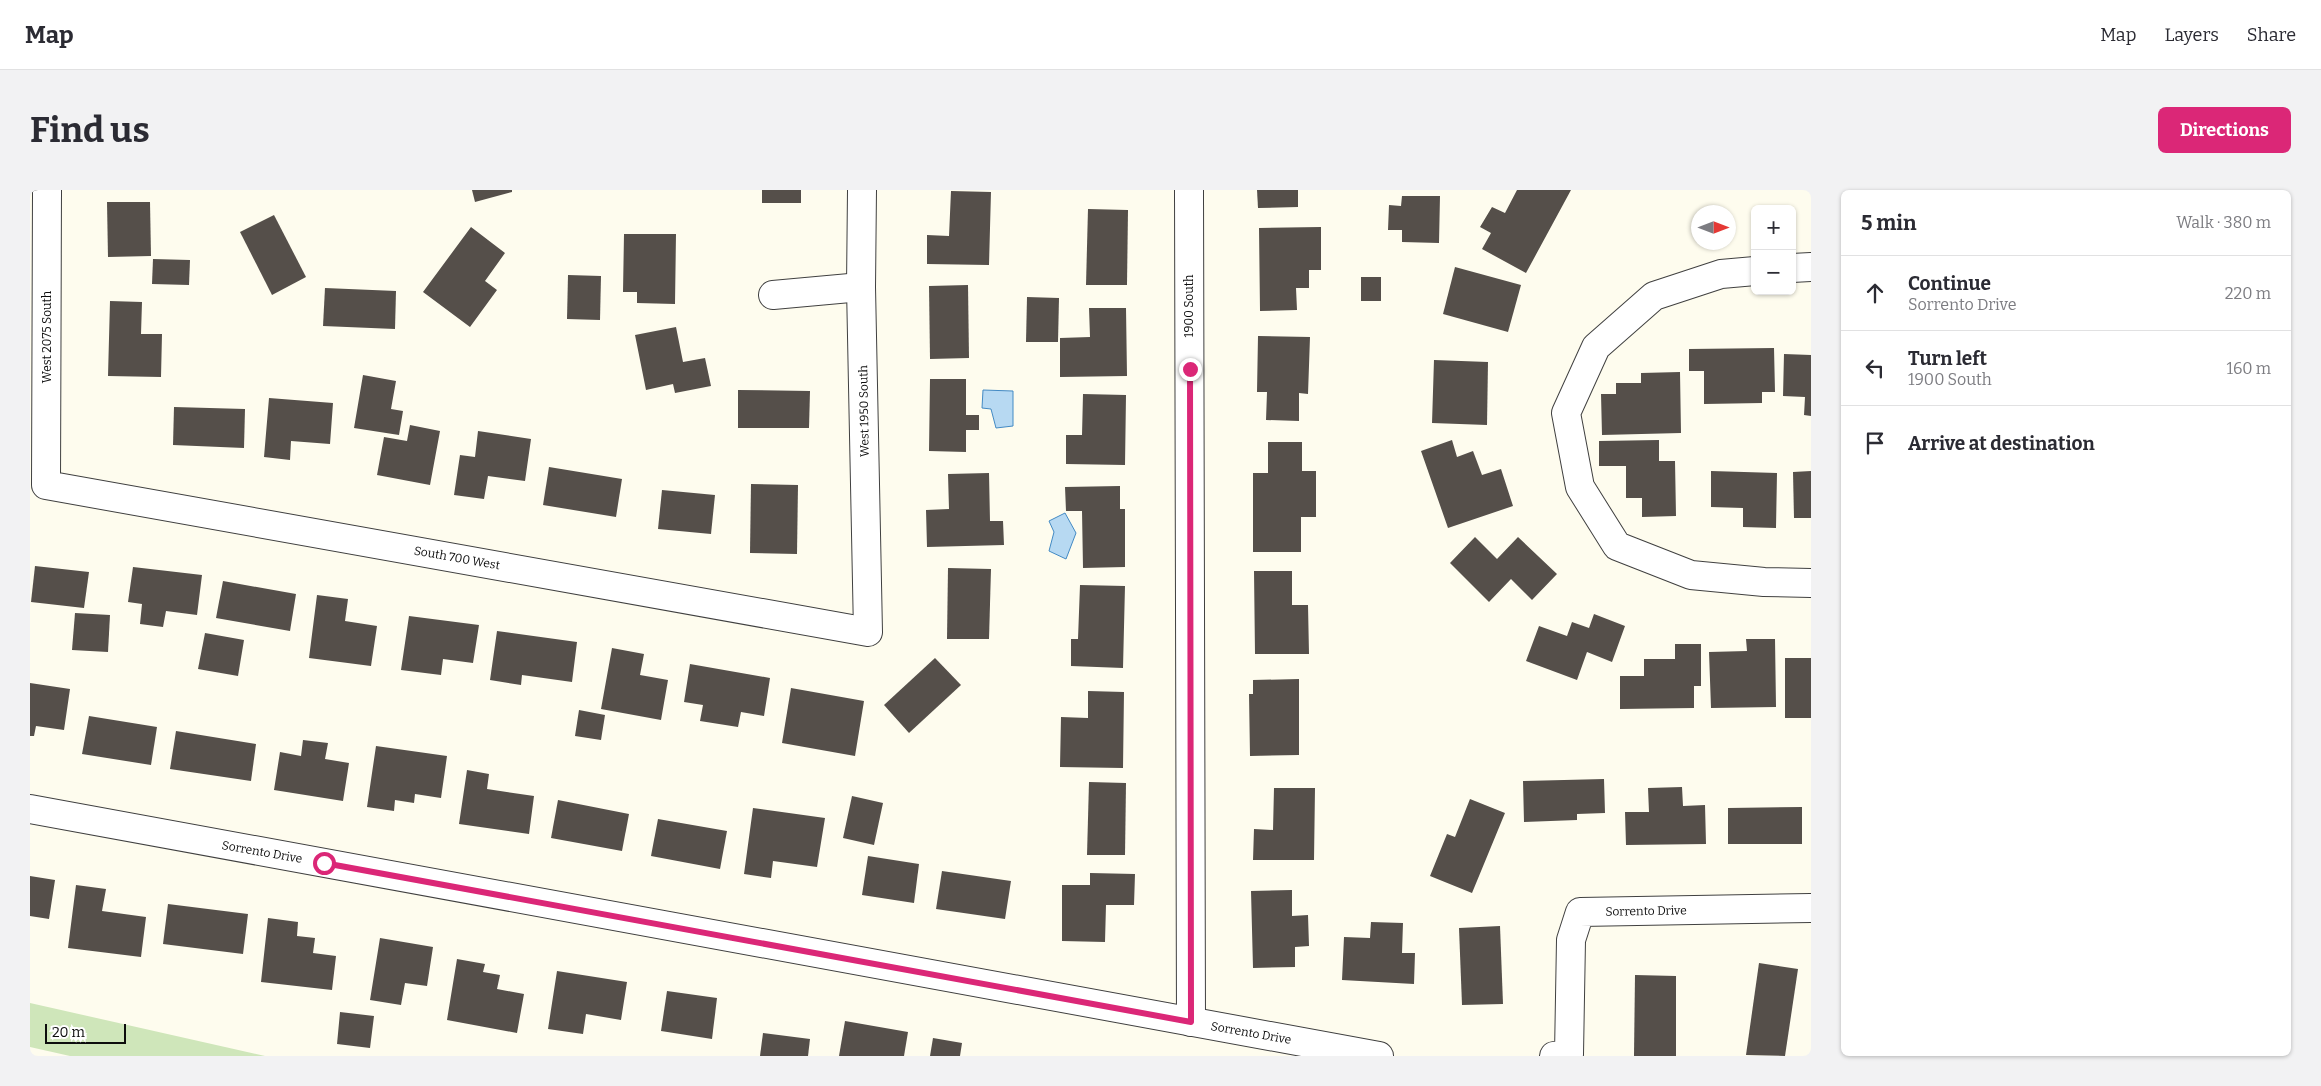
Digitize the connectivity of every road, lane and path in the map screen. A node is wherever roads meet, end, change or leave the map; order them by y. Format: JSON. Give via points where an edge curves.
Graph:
{"nodes":[{"id":1,"x":47,"y":190,"type":"edge"},
{"id":2,"x":862,"y":190,"type":"edge"},
{"id":3,"x":1189,"y":190,"type":"edge"},
{"id":4,"x":1811,"y":267,"type":"edge"},
{"id":5,"x":1796,"y":268,"type":"edge"},
{"id":6,"x":1751,"y":271,"type":"edge"},
{"id":7,"x":861,"y":287,"type":"junction"},
{"id":8,"x":773,"y":295,"type":"dead end"},
{"id":9,"x":46,"y":484,"type":"joint"},
{"id":10,"x":1811,"y":582,"type":"edge"},
{"id":11,"x":868,"y":632,"type":"joint"},
{"id":12,"x":30,"y":809,"type":"edge"},
{"id":13,"x":1811,"y":908,"type":"edge"},
{"id":14,"x":1191,"y":1022,"type":"junction"},
{"id":15,"x":1380,"y":1056,"type":"edge"},
{"id":16,"x":1554,"y":1056,"type":"edge"}],
"edges":[{"from":1,"to":9,"type":"street","name":"West 2075 South"},
{"from":2,"to":7,"type":"street","name":"West 1950 South"},
{"from":3,"to":14,"type":"street","name":"1900 South"},
{"from":4,"to":5,"type":"street"},
{"from":6,"to":10,"type":"street","via":[[1721,274],[1654,296],[1596,347],[1566,413],[1580,487],[1617,546],[1691,575],[1764,582]]},
{"from":7,"to":8,"type":"street"},
{"from":7,"to":11,"type":"street","name":"West 1950 South"},
{"from":9,"to":11,"type":"street","name":"South 700 West"},
{"from":12,"to":14,"type":"street","name":"Sorrento Drive"},
{"from":13,"to":16,"type":"street","name":"Sorrento Drive","via":[[1580,912],[1570,940],[1569,1054]]},
{"from":14,"to":15,"type":"street","name":"Sorrento Drive"}]}
